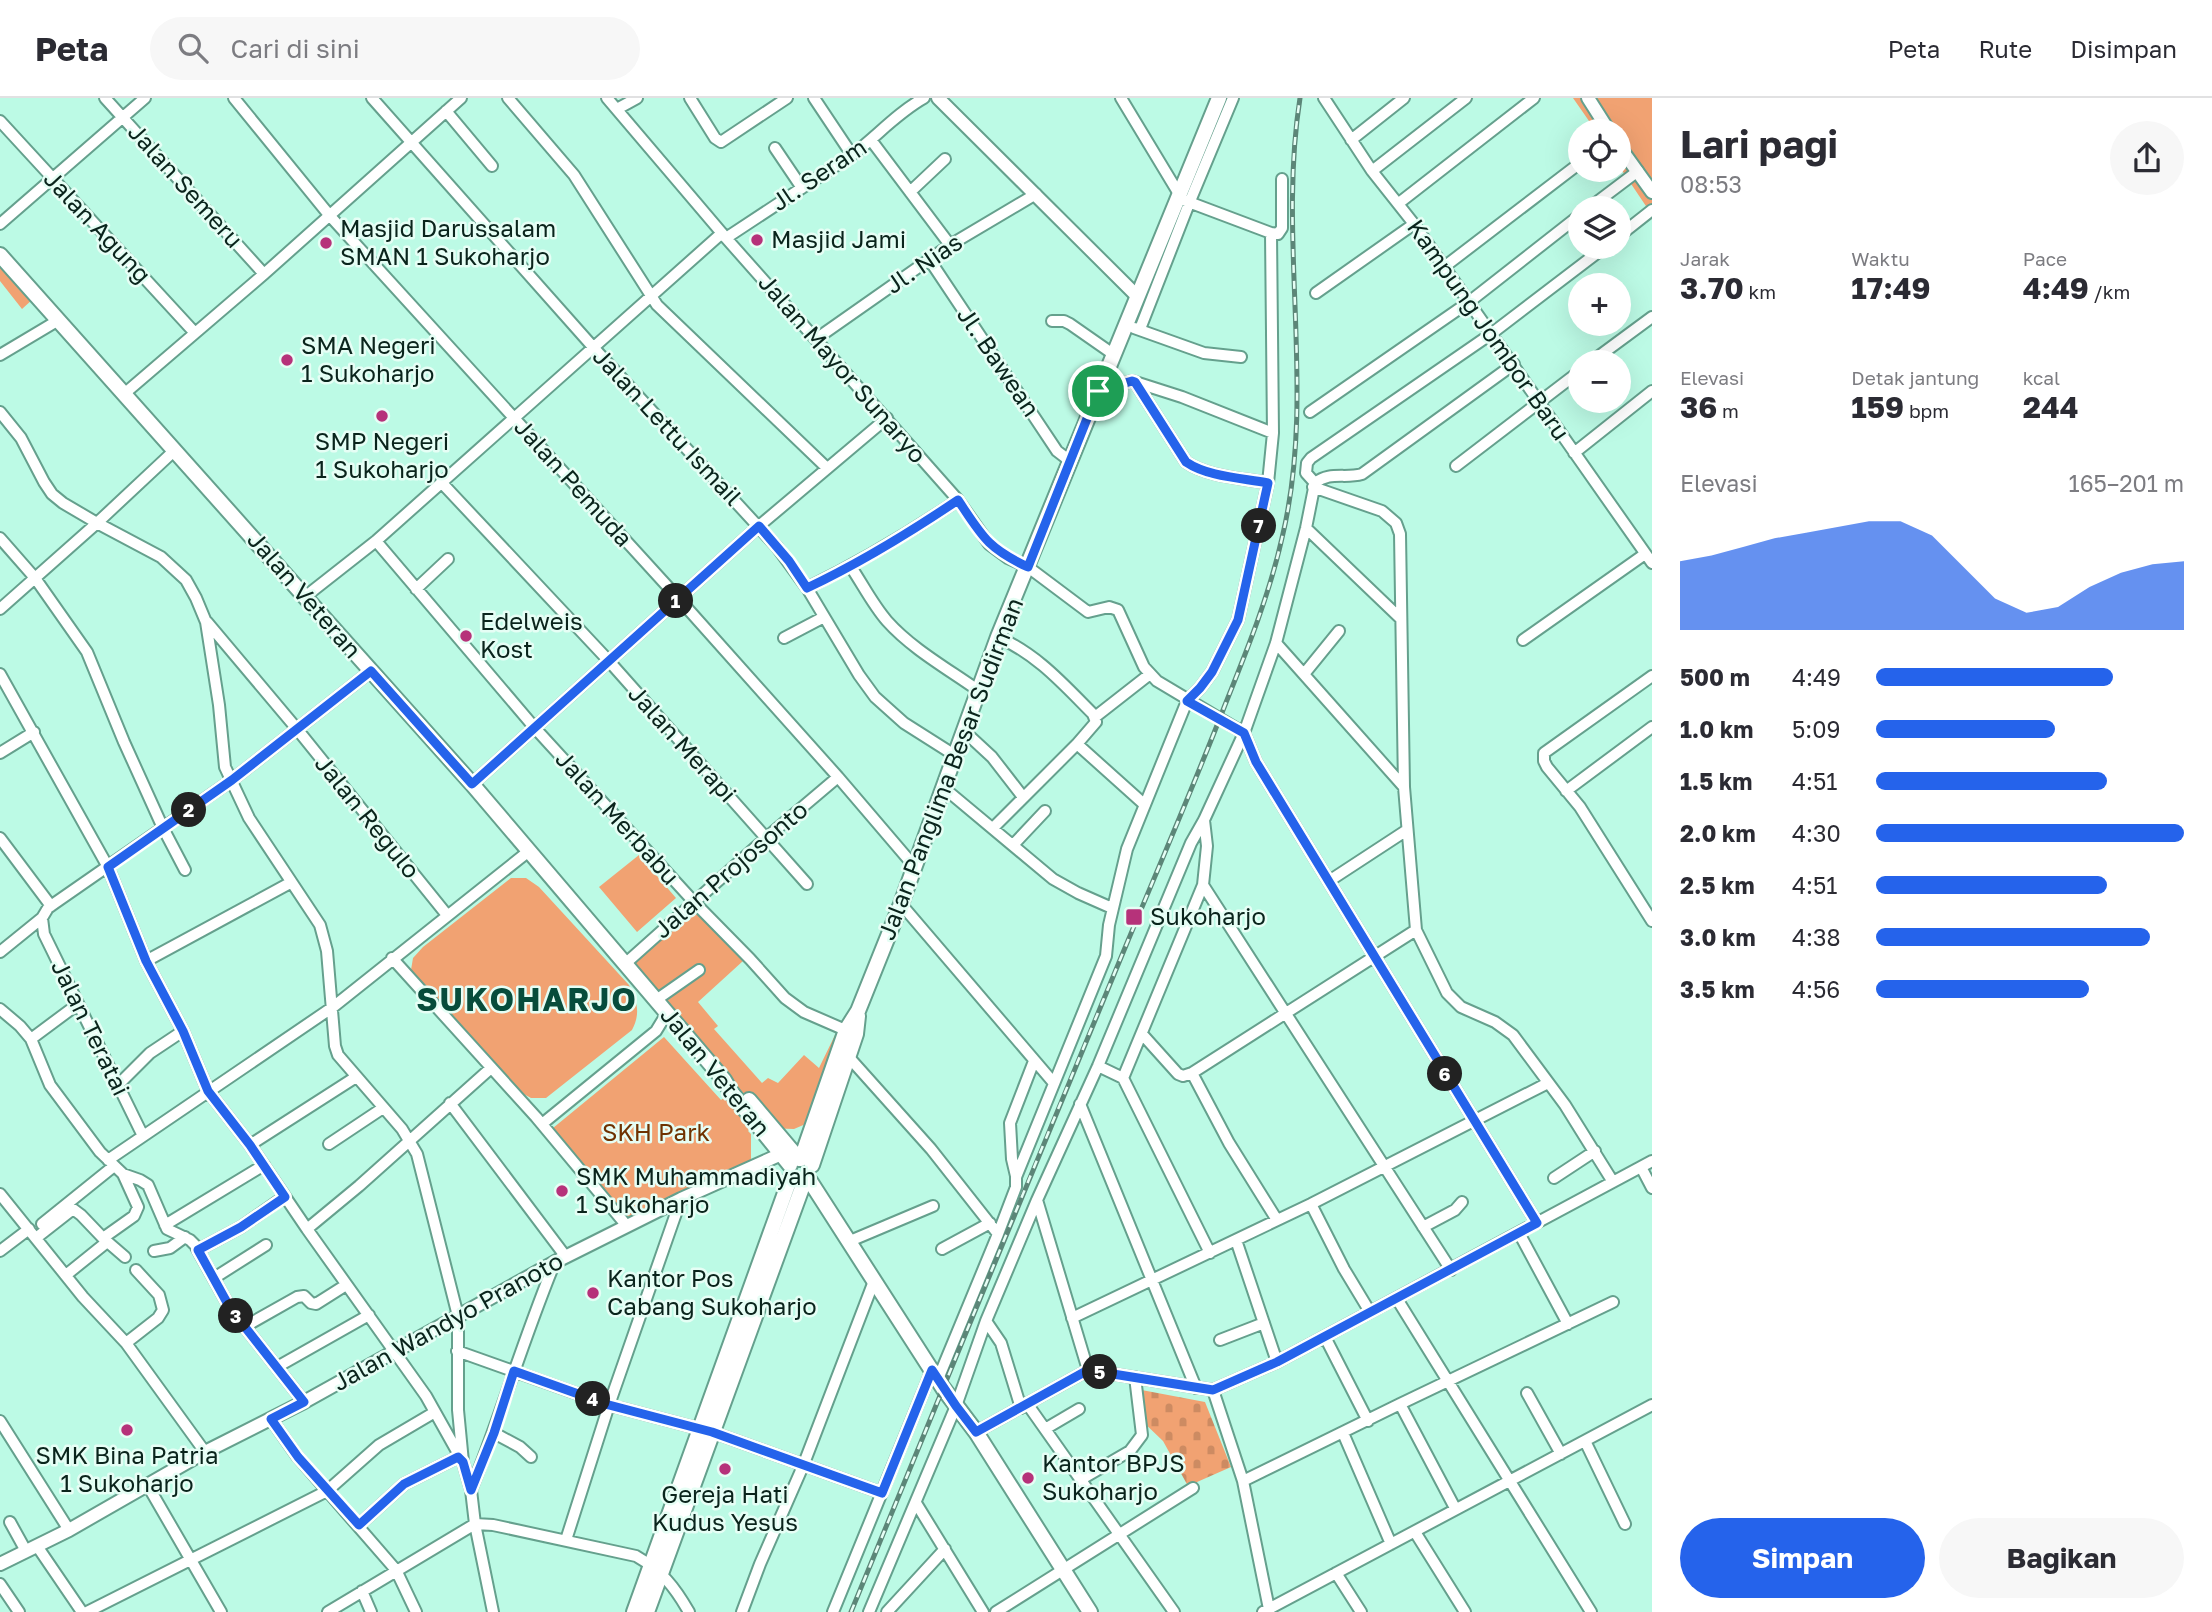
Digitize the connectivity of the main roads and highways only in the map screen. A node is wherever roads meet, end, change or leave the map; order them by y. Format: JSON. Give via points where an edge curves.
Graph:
{"nodes":[{"id":1,"x":1219,"y":98,"type":"edge"},
{"id":2,"x":0,"y":255,"type":"edge"},
{"id":3,"x":798,"y":1166,"type":"junction"},
{"id":4,"x":655,"y":1569,"type":"junction"},
{"id":5,"x":634,"y":1612,"type":"edge"},
{"id":6,"x":647,"y":1612,"type":"edge"},
{"id":7,"x":1090,"y":1612,"type":"edge"}],
"edges":[{"from":1,"to":3,"type":"main road","name":"Jalan Panglima Besar Sudirman","via":[[1182,198],[1124,326],[998,637],[901,904]]},
{"from":2,"to":3,"type":"main road","name":"Jalan Veteran","via":[[472,784]]},
{"from":3,"to":4,"type":"main road","name":"Jalan Panglima Besar Sudirman"},
{"from":3,"to":7,"type":"main road","name":"Jalan Veteran"},
{"from":4,"to":5,"type":"main road"},
{"from":4,"to":6,"type":"main road"}]}
